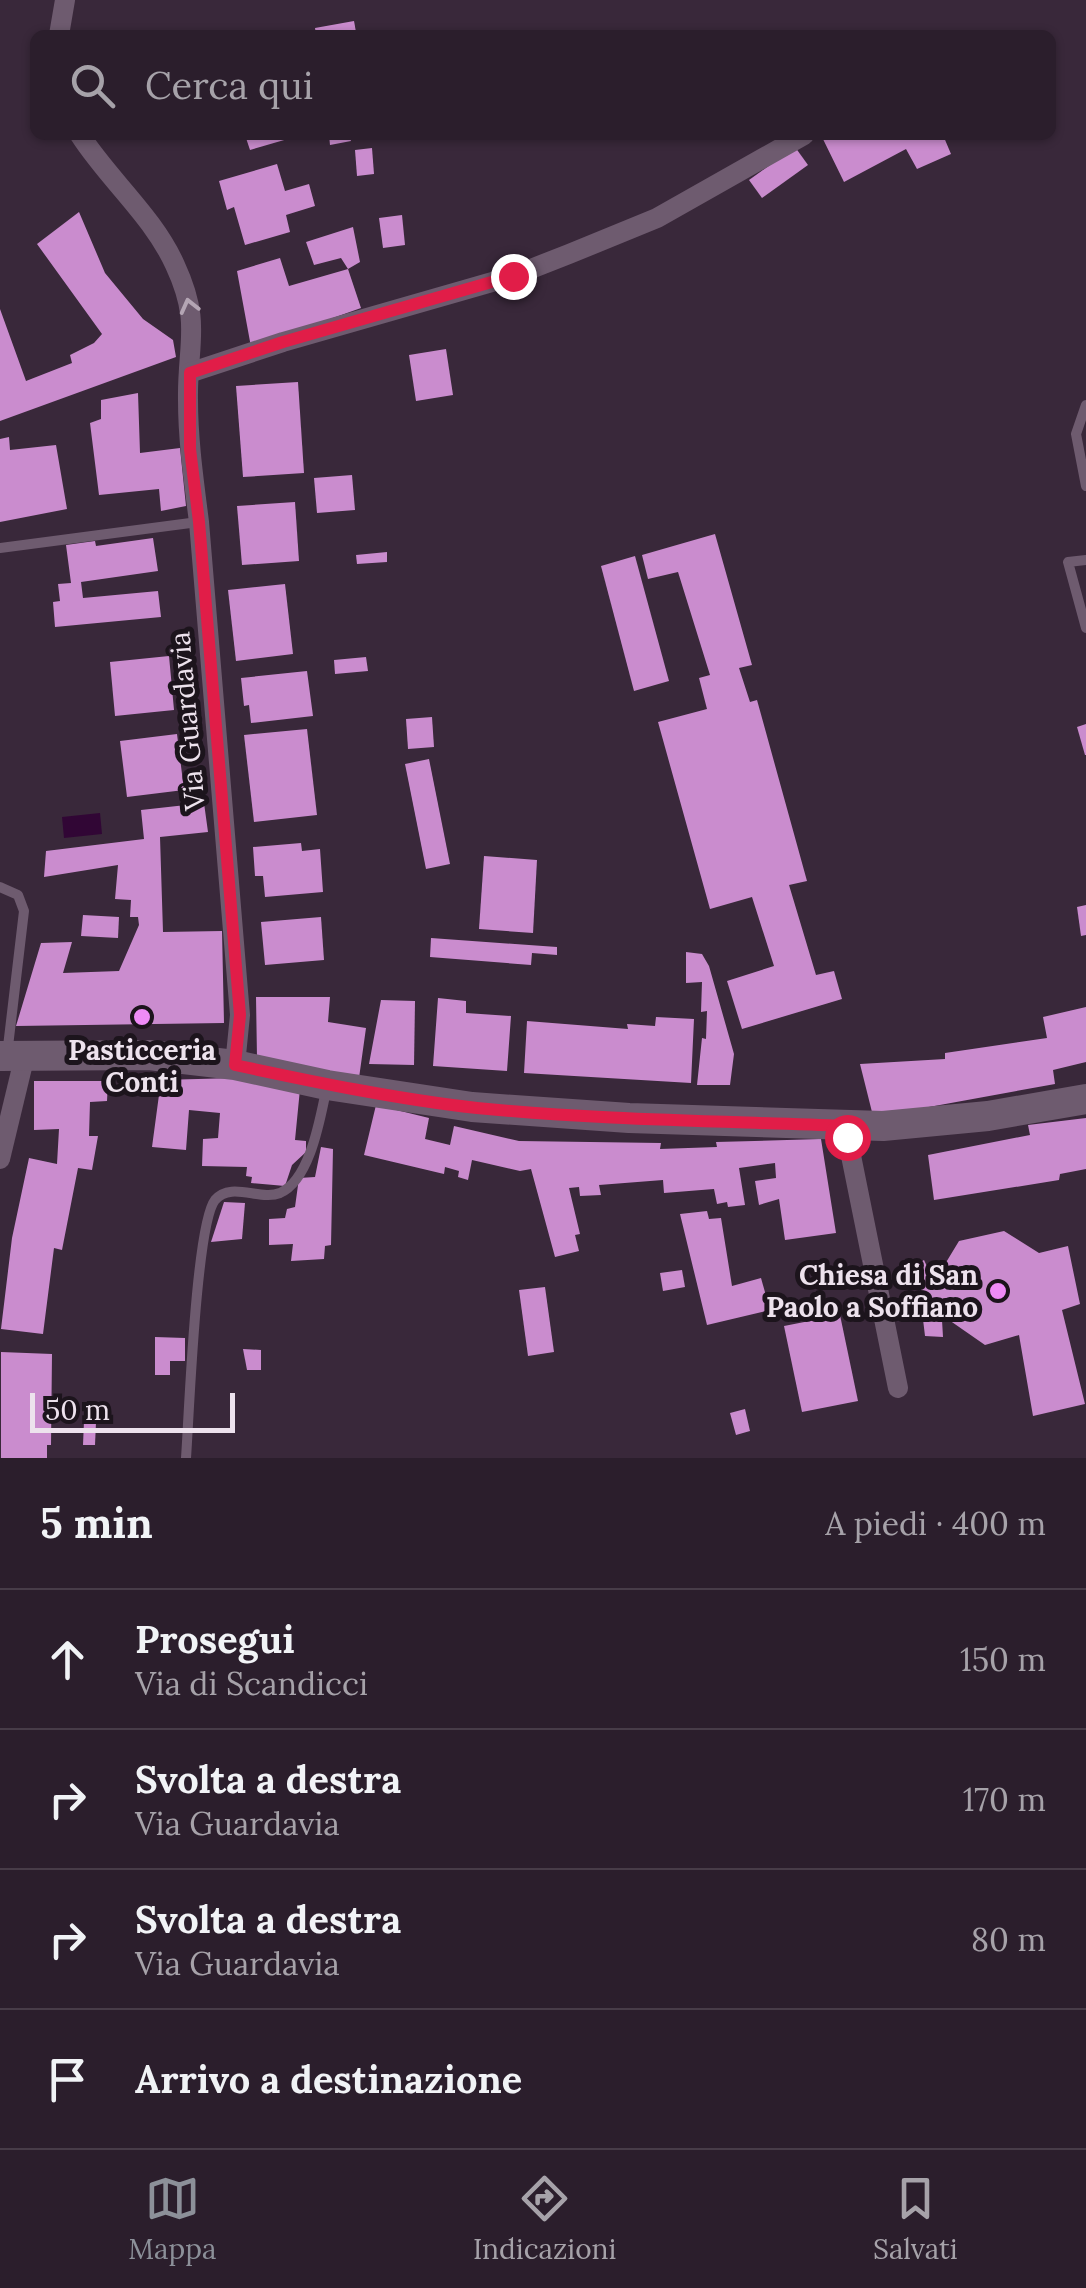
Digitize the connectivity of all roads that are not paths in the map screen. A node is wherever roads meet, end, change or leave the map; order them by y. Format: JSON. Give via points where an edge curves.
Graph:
{"nodes":[{"id":1,"x":65,"y":0,"type":"edge"},
{"id":2,"x":60,"y":30,"type":"edge"},
{"id":3,"x":83,"y":140,"type":"edge"},
{"id":4,"x":795,"y":140,"type":"edge"},
{"id":5,"x":190,"y":373,"type":"junction"},
{"id":6,"x":1086,"y":405,"type":"edge"},
{"id":7,"x":1086,"y":486,"type":"edge"},
{"id":8,"x":199,"y":522,"type":"junction"},
{"id":9,"x":0,"y":548,"type":"edge"},
{"id":10,"x":1086,"y":560,"type":"edge"},
{"id":11,"x":1086,"y":628,"type":"edge"},
{"id":12,"x":0,"y":887,"type":"edge"},
{"id":13,"x":11,"y":1056,"type":"edge"},
{"id":14,"x":235,"y":1065,"type":"junction"},
{"id":15,"x":327,"y":1085,"type":"junction"},
{"id":16,"x":1086,"y":1099,"type":"edge"},
{"id":17,"x":845,"y":1126,"type":"junction"},
{"id":18,"x":0,"y":1159,"type":"edge"},
{"id":19,"x":898,"y":1388,"type":"dead end"},
{"id":20,"x":186,"y":1458,"type":"edge"}],
"edges":[{"from":1,"to":2,"type":"street"},
{"from":5,"to":3,"type":"street","name":"Via Guardavia","one_way":true,"via":[[194,326],[176,265]]},
{"from":4,"to":5,"type":"street","via":[[657,218],[513,276]]},
{"from":5,"to":8,"type":"street","name":"Via Guardavia"},
{"from":6,"to":7,"type":"lane","via":[[1076,434]]},
{"from":8,"to":9,"type":"lane"},
{"from":8,"to":14,"type":"street","name":"Via Guardavia","via":[[240,1015]]},
{"from":10,"to":11,"type":"lane","via":[[1068,562]]},
{"from":12,"to":13,"type":"lane","via":[[18,894],[24,912]]},
{"from":13,"to":14,"type":"street","via":[[149,1056]]},
{"from":13,"to":18,"type":"street"},
{"from":14,"to":15,"type":"street"},
{"from":15,"to":17,"type":"street","via":[[548,1114]]},
{"from":15,"to":20,"type":"lane","via":[[316,1138],[287,1188],[278,1194],[228,1191],[210,1210]]},
{"from":16,"to":17,"type":"street","via":[[954,1120]]},
{"from":17,"to":19,"type":"street"}]}
